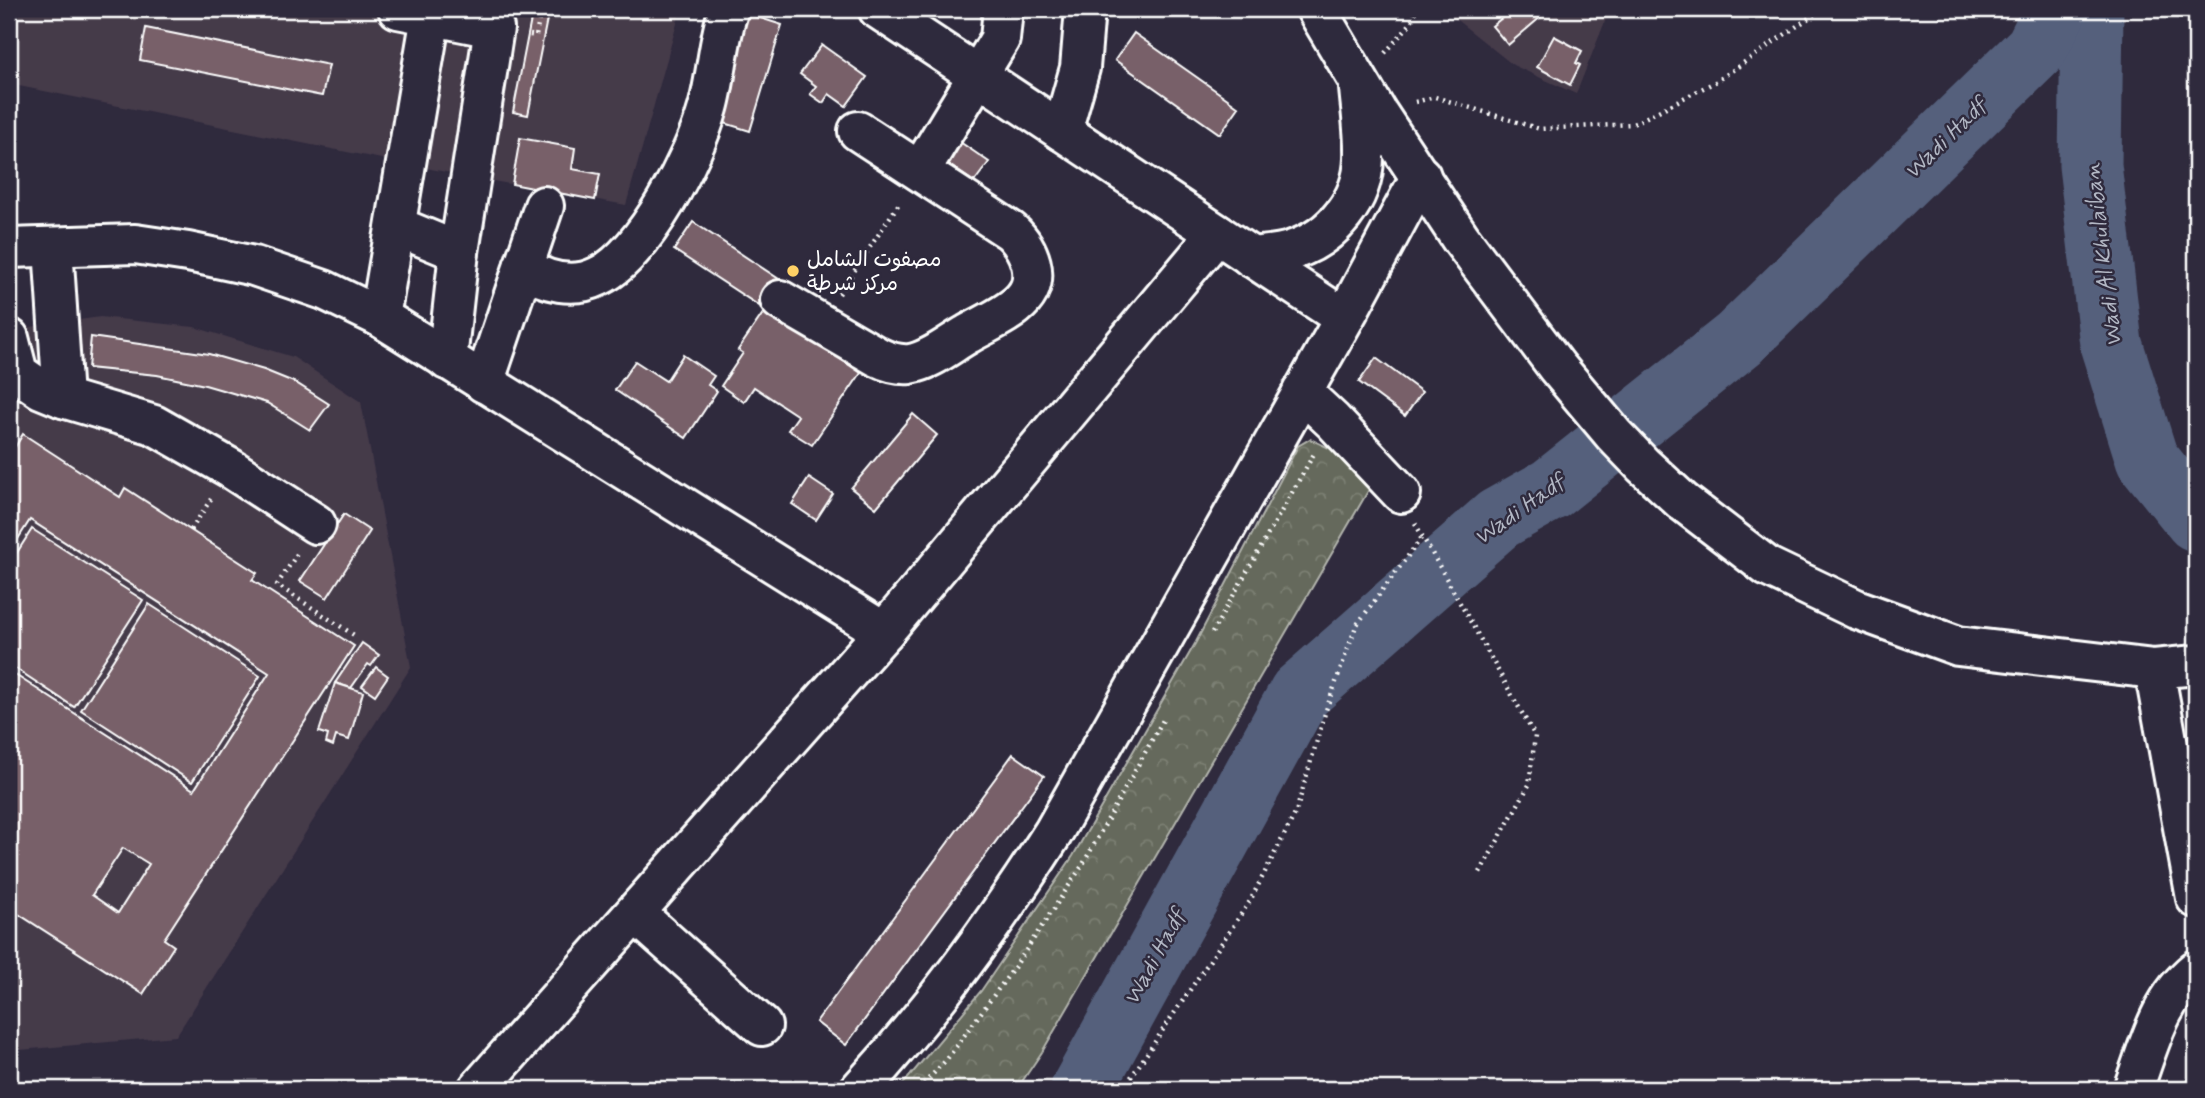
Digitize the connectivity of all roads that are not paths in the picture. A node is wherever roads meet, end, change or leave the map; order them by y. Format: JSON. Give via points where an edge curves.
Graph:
{"nodes":[{"id":1,"x":729,"y":9,"type":"edge"},
{"id":2,"x":878,"y":9,"type":"edge"},
{"id":3,"x":1003,"y":9,"type":"edge"},
{"id":4,"x":1085,"y":9,"type":"edge"},
{"id":5,"x":1316,"y":9,"type":"edge"},
{"id":6,"x":414,"y":12,"type":"edge"},
{"id":7,"x":978,"y":75,"type":"junction"},
{"id":8,"x":1368,"y":97,"type":"junction"},
{"id":9,"x":858,"y":131,"type":"dead end"},
{"id":10,"x":1062,"y":131,"type":"junction"},
{"id":11,"x":920,"y":172,"type":"junction"},
{"id":12,"x":1421,"y":176,"type":"junction"},
{"id":13,"x":544,"y":206,"type":"dead end"},
{"id":14,"x":396,"y":226,"type":"junction"},
{"id":15,"x":1217,"y":234,"type":"junction"},
{"id":16,"x":53,"y":247,"type":"junction"},
{"id":17,"x":9,"y":248,"type":"edge"},
{"id":18,"x":459,"y":252,"type":"junction"},
{"id":19,"x":1251,"y":257,"type":"junction"},
{"id":20,"x":523,"y":267,"type":"junction"},
{"id":21,"x":780,"y":300,"type":"dead end"},
{"id":22,"x":380,"y":317,"type":"junction"},
{"id":23,"x":1344,"y":318,"type":"junction"},
{"id":24,"x":9,"y":338,"type":"edge"},
{"id":25,"x":447,"y":359,"type":"junction"},
{"id":26,"x":484,"y":383,"type":"junction"},
{"id":27,"x":1303,"y":392,"type":"junction"},
{"id":28,"x":63,"y":398,"type":"junction"},
{"id":29,"x":1401,"y":493,"type":"road end"},
{"id":30,"x":316,"y":524,"type":"road end"},
{"id":31,"x":884,"y":632,"type":"junction"},
{"id":32,"x":2196,"y":665,"type":"edge"},
{"id":33,"x":2154,"y":669,"type":"junction"},
{"id":34,"x":2196,"y":898,"type":"edge"},
{"id":35,"x":635,"y":914,"type":"junction"},
{"id":36,"x":2196,"y":970,"type":"edge"},
{"id":37,"x":762,"y":1026,"type":"dead end"},
{"id":38,"x":478,"y":1089,"type":"edge"},
{"id":39,"x":860,"y":1089,"type":"edge"},
{"id":40,"x":2133,"y":1089,"type":"edge"}],
"edges":[{"from":1,"to":20,"type":"street","via":[[717,75],[695,146],[673,190],[638,241],[612,268],[583,282],[551,281]]},
{"from":2,"to":7,"type":"street"},
{"from":3,"to":7,"type":"street","via":[[1000,39]]},
{"from":4,"to":10,"type":"street","via":[[1080,68]]},
{"from":5,"to":8,"type":"street"},
{"from":6,"to":14,"type":"street"},
{"from":6,"to":18,"type":"street","via":[[494,28]]},
{"from":7,"to":10,"type":"street"},
{"from":7,"to":11,"type":"street"},
{"from":8,"to":12,"type":"street"},
{"from":8,"to":19,"type":"street","via":[[1361,180],[1343,216],[1311,242]]},
{"from":9,"to":11,"type":"street"},
{"from":10,"to":15,"type":"street"},
{"from":11,"to":21,"type":"street","via":[[1024,246],[1032,282],[1016,305],[911,364],[888,362]]},
{"from":12,"to":23,"type":"street"},
{"from":12,"to":33,"type":"street","via":[[1461,239],[1614,435],[1682,501],[1768,567],[1856,609],[1958,646]]},
{"from":13,"to":20,"type":"street"},
{"from":14,"to":18,"type":"street"},
{"from":14,"to":22,"type":"street"},
{"from":15,"to":19,"type":"street"},
{"from":15,"to":31,"type":"street"},
{"from":16,"to":17,"type":"street"},
{"from":16,"to":22,"type":"street","via":[[135,244],[254,266],[324,290]]},
{"from":16,"to":28,"type":"street"},
{"from":18,"to":25,"type":"street"},
{"from":19,"to":23,"type":"street"},
{"from":20,"to":26,"type":"street"},
{"from":22,"to":25,"type":"street"},
{"from":23,"to":27,"type":"street"},
{"from":24,"to":28,"type":"street","via":[[18,373]]},
{"from":25,"to":26,"type":"street"},
{"from":26,"to":31,"type":"street"},
{"from":27,"to":29,"type":"street"},
{"from":27,"to":39,"type":"street","via":[[1053,833],[951,982]]},
{"from":28,"to":30,"type":"street","via":[[154,425]]},
{"from":31,"to":35,"type":"street"},
{"from":32,"to":33,"type":"street"},
{"from":33,"to":34,"type":"street"},
{"from":35,"to":37,"type":"street"},
{"from":35,"to":38,"type":"street"},
{"from":36,"to":40,"type":"street","via":[[2165,1005]]}]}
